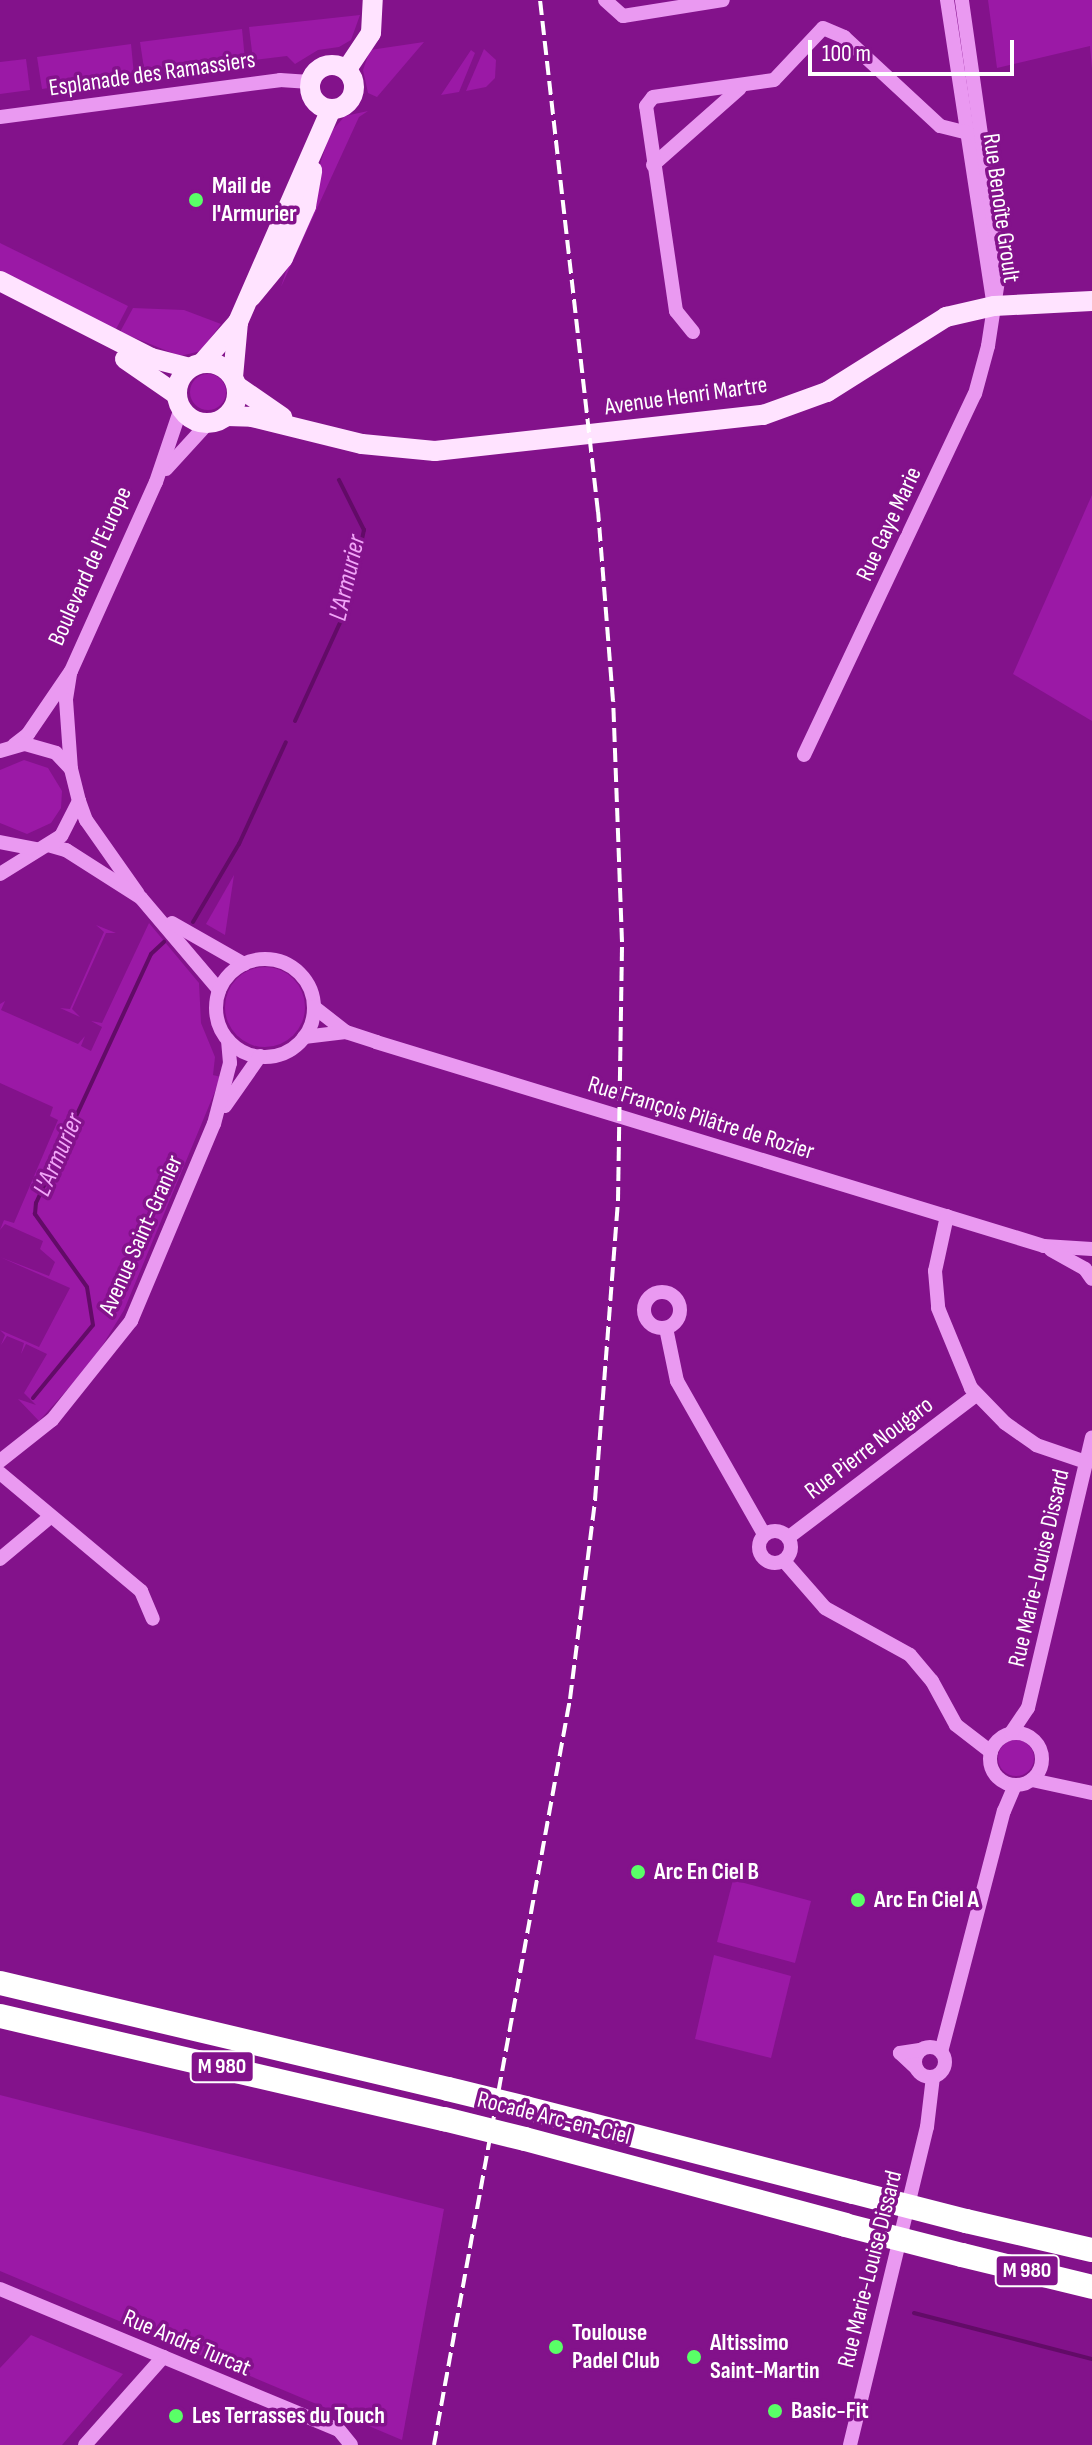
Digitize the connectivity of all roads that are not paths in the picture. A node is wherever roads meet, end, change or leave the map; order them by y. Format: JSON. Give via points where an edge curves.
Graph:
{"nodes":[{"id":1,"x":373,"y":0,"type":"edge"},
{"id":2,"x":605,"y":0,"type":"edge"},
{"id":3,"x":723,"y":0,"type":"edge"},
{"id":4,"x":947,"y":0,"type":"edge"},
{"id":5,"x":962,"y":0,"type":"edge"},
{"id":6,"x":347,"y":69,"type":"junction"},
{"id":7,"x":310,"y":82,"type":"junction"},
{"id":8,"x":740,"y":88,"type":"junction"},
{"id":9,"x":331,"y":109,"type":"junction"},
{"id":10,"x":0,"y":117,"type":"edge"},
{"id":11,"x":968,"y":133,"type":"junction"},
{"id":12,"x":653,"y":165,"type":"junction"},
{"id":13,"x":0,"y":281,"type":"edge"},
{"id":14,"x":0,"y":296,"type":"edge"},
{"id":15,"x":1092,"y":301,"type":"edge"},
{"id":16,"x":994,"y":306,"type":"junction"},
{"id":17,"x":238,"y":322,"type":"junction"},
{"id":18,"x":693,"y":332,"type":"dead end"},
{"id":19,"x":196,"y":365,"type":"junction"},
{"id":20,"x":235,"y":382,"type":"junction"},
{"id":21,"x":179,"y":402,"type":"junction"},
{"id":22,"x":218,"y":420,"type":"junction"},
{"id":23,"x":311,"y":431,"type":"junction"},
{"id":24,"x":156,"y":482,"type":"junction"},
{"id":25,"x":71,"y":671,"type":"junction"},
{"id":26,"x":4,"y":749,"type":"edge"},
{"id":27,"x":804,"y":755,"type":"dead end"},
{"id":28,"x":71,"y":769,"type":"junction"},
{"id":29,"x":79,"y":801,"type":"junction"},
{"id":30,"x":0,"y":842,"type":"edge"},
{"id":31,"x":42,"y":847,"type":"junction"},
{"id":32,"x":0,"y":874,"type":"edge"},
{"id":33,"x":141,"y":898,"type":"junction"},
{"id":34,"x":158,"y":914,"type":"junction"},
{"id":35,"x":244,"y":964,"type":"junction"},
{"id":36,"x":219,"y":990,"type":"junction"},
{"id":37,"x":314,"y":1007,"type":"junction"},
{"id":38,"x":346,"y":1032,"type":"junction"},
{"id":39,"x":304,"y":1037,"type":"junction"},
{"id":40,"x":228,"y":1040,"type":"junction"},
{"id":41,"x":260,"y":1056,"type":"junction"},
{"id":42,"x":214,"y":1124,"type":"junction"},
{"id":43,"x":947,"y":1216,"type":"junction"},
{"id":44,"x":1044,"y":1246,"type":"junction"},
{"id":45,"x":1092,"y":1249,"type":"edge"},
{"id":46,"x":1092,"y":1279,"type":"edge"},
{"id":47,"x":666,"y":1328,"type":"dead end"},
{"id":48,"x":976,"y":1395,"type":"junction"},
{"id":49,"x":1092,"y":1437,"type":"edge"},
{"id":50,"x":0,"y":1461,"type":"edge"},
{"id":51,"x":1086,"y":1462,"type":"junction"},
{"id":52,"x":0,"y":1473,"type":"edge"},
{"id":53,"x":50,"y":1517,"type":"junction"},
{"id":54,"x":764,"y":1534,"type":"junction"},
{"id":55,"x":789,"y":1537,"type":"junction"},
{"id":56,"x":0,"y":1559,"type":"edge"},
{"id":57,"x":784,"y":1561,"type":"junction"},
{"id":58,"x":153,"y":1619,"type":"dead end"},
{"id":59,"x":1028,"y":1708,"type":"junction"},
{"id":60,"x":1011,"y":1733,"type":"junction"},
{"id":61,"x":1033,"y":1738,"type":"junction"},
{"id":62,"x":991,"y":1752,"type":"junction"},
{"id":63,"x":1042,"y":1764,"type":"junction"},
{"id":64,"x":1032,"y":1780,"type":"junction"},
{"id":65,"x":1053,"y":1782,"type":"junction"},
{"id":66,"x":1010,"y":1784,"type":"junction"},
{"id":67,"x":1092,"y":1793,"type":"edge"},
{"id":68,"x":0,"y":1966,"type":"edge"},
{"id":69,"x":0,"y":1983,"type":"edge"},
{"id":70,"x":4,"y":2019,"type":"edge"},
{"id":71,"x":221,"y":2037,"type":"junction"},
{"id":72,"x":930,"y":2049,"type":"junction"},
{"id":73,"x":924,"y":2073,"type":"junction"},
{"id":74,"x":1092,"y":2250,"type":"edge"},
{"id":75,"x":1092,"y":2287,"type":"edge"},
{"id":76,"x":0,"y":2289,"type":"edge"},
{"id":77,"x":163,"y":2357,"type":"junction"},
{"id":78,"x":85,"y":2445,"type":"edge"},
{"id":79,"x":351,"y":2445,"type":"edge"},
{"id":80,"x":850,"y":2445,"type":"edge"}],
"edges":[{"from":1,"to":6,"type":"main road","via":[[371,33]]},
{"from":2,"to":3,"type":"street","via":[[623,16]]},
{"from":4,"to":11,"type":"street","name":"Rue Benoîte Groult"},
{"from":5,"to":16,"type":"street","name":"Rue Benoîte Groult","via":[[1000,268]]},
{"from":6,"to":7,"type":"main road","via":[[321,67]]},
{"from":6,"to":9,"type":"main road","via":[[355,85],[353,97]]},
{"from":7,"to":9,"type":"main road","via":[[316,102]]},
{"from":7,"to":10,"type":"street","name":"Esplanade des Ramassiers","via":[[280,80]]},
{"from":8,"to":11,"type":"street","via":[[774,80],[823,28],[844,37],[940,126]]},
{"from":8,"to":12,"type":"street"},
{"from":8,"to":12,"type":"street","via":[[653,97],[646,106]]},
{"from":9,"to":17,"type":"main road"},
{"from":11,"to":16,"type":"street","name":"Rue Benoîte Groult"},
{"from":12,"to":18,"type":"street","via":[[676,311]]},
{"from":13,"to":19,"type":"main road","via":[[151,358]]},
{"from":14,"to":21,"type":"main road","via":[[146,370]]},
{"from":15,"to":16,"type":"main road","name":"Avenue Henri Martre"},
{"from":16,"to":23,"type":"main road","name":"Avenue Henri Martre","via":[[946,317],[827,392],[763,415],[435,451],[362,444]]},
{"from":16,"to":27,"type":"street","name":"Rue Gaye Marie","via":[[975,394]]},
{"from":17,"to":19,"type":"main road"},
{"from":17,"to":20,"type":"main road"},
{"from":19,"to":20,"type":"main road","via":[[216,364]]},
{"from":19,"to":21,"type":"main road","via":[[180,380]]},
{"from":20,"to":22,"type":"main road","via":[[236,402]]},
{"from":20,"to":23,"type":"main road","name":"Avenue Henri Martre","via":[[256,403]]},
{"from":21,"to":22,"type":"main road","via":[[192,420]]},
{"from":21,"to":24,"type":"street","name":"Boulevard de l'Europe"},
{"from":22,"to":23,"type":"main road","name":"Avenue Henri Martre"},
{"from":22,"to":24,"type":"street","name":"Boulevard de l'Europe","via":[[189,438]]},
{"from":24,"to":25,"type":"street","name":"Boulevard de l'Europe"},
{"from":25,"to":26,"type":"street","name":"Boulevard de l'Europe","via":[[28,734]]},
{"from":25,"to":28,"type":"street","name":"Boulevard de l'Europe","via":[[66,700]]},
{"from":26,"to":28,"type":"street","name":"Boulevard de l'Europe","via":[[47,748]]},
{"from":28,"to":29,"type":"street","name":"Boulevard de l'Europe"},
{"from":29,"to":31,"type":"street","via":[[71,824]]},
{"from":29,"to":33,"type":"street","name":"Boulevard de l'Europe","via":[[86,820]]},
{"from":30,"to":31,"type":"street"},
{"from":31,"to":32,"type":"street"},
{"from":31,"to":33,"type":"street","via":[[66,850]]},
{"from":33,"to":34,"type":"street"},
{"from":34,"to":35,"type":"street"},
{"from":34,"to":36,"type":"street"},
{"from":35,"to":36,"type":"street"},
{"from":35,"to":37,"type":"street","via":[[270,959],[294,968],[310,989]]},
{"from":36,"to":40,"type":"street","via":[[216,1011]]},
{"from":37,"to":38,"type":"street","name":"Rue François Pilâtre de Rozier"},
{"from":37,"to":39,"type":"street"},
{"from":38,"to":39,"type":"street","name":"Rue François Pilâtre de Rozier"},
{"from":38,"to":43,"type":"street","name":"Rue François Pilâtre de Rozier"},
{"from":39,"to":41,"type":"street","via":[[282,1054]]},
{"from":40,"to":41,"type":"street"},
{"from":40,"to":42,"type":"street","name":"Avenue Saint-Granier","via":[[230,1063]]},
{"from":41,"to":42,"type":"street","name":"Avenue Saint-Granier"},
{"from":42,"to":50,"type":"street","name":"Avenue Saint-Granier","via":[[131,1321],[52,1420]]},
{"from":43,"to":44,"type":"street","name":"Rue François Pilâtre de Rozier"},
{"from":43,"to":48,"type":"street","via":[[935,1271],[938,1308]]},
{"from":44,"to":45,"type":"street","name":"Rue François Pilâtre de Rozier"},
{"from":44,"to":46,"type":"street","name":"Rue François Pilâtre de Rozier","via":[[1085,1269]]},
{"from":47,"to":54,"type":"street","via":[[677,1381]]},
{"from":48,"to":51,"type":"street","via":[[1036,1445]]},
{"from":48,"to":55,"type":"street","name":"Rue Pierre Nougaro"},
{"from":49,"to":51,"type":"street","name":"Rue Marie-Louise Dissard"},
{"from":51,"to":59,"type":"street","name":"Rue Marie-Louise Dissard"},
{"from":52,"to":53,"type":"street"},
{"from":53,"to":56,"type":"street"},
{"from":53,"to":58,"type":"street","via":[[141,1591]]},
{"from":54,"to":55,"type":"street","via":[[777,1530]]},
{"from":54,"to":57,"type":"street","via":[[762,1557],[771,1563]]},
{"from":55,"to":57,"type":"street","via":[[792,1549]]},
{"from":57,"to":62,"type":"street","via":[[825,1608],[910,1655],[943,1697],[956,1725]]},
{"from":59,"to":60,"type":"street","name":"Rue Marie-Louise Dissard"},
{"from":59,"to":61,"type":"street","name":"Rue Marie-Louise Dissard"},
{"from":60,"to":61,"type":"street"},
{"from":60,"to":62,"type":"street","via":[[998,1739]]},
{"from":61,"to":63,"type":"street"},
{"from":62,"to":66,"type":"street","via":[[992,1770]]},
{"from":63,"to":64,"type":"street"},
{"from":63,"to":65,"type":"street"},
{"from":64,"to":65,"type":"street"},
{"from":64,"to":66,"type":"street"},
{"from":65,"to":67,"type":"street"},
{"from":66,"to":72,"type":"street","name":"Rue Marie-Louise Dissard","via":[[959,1994]]},
{"from":68,"to":71,"type":"highway","via":[[210,2024]]},
{"from":69,"to":71,"type":"highway","name":"Rocade Arc-en-Ciel","number":"M 980"},
{"from":70,"to":75,"type":"highway","name":"Rocade Arc-en-Ciel","number":"M 980","bridge":true,"via":[[444,2119]]},
{"from":71,"to":74,"type":"highway","name":"Rocade Arc-en-Ciel","number":"M 980","bridge":true},
{"from":72,"to":73,"type":"street","name":"Rue Marie-Louise Dissard"},
{"from":72,"to":73,"type":"street","name":"Rue Marie-Louise Dissard","via":[[944,2066]]},
{"from":73,"to":80,"type":"street","name":"Rue Marie-Louise Dissard","via":[[930,2102]]},
{"from":76,"to":77,"type":"street","name":"Rue André Turcat"},
{"from":77,"to":78,"type":"street"},
{"from":77,"to":79,"type":"street","name":"Rue André Turcat","via":[[339,2430]]}]}
